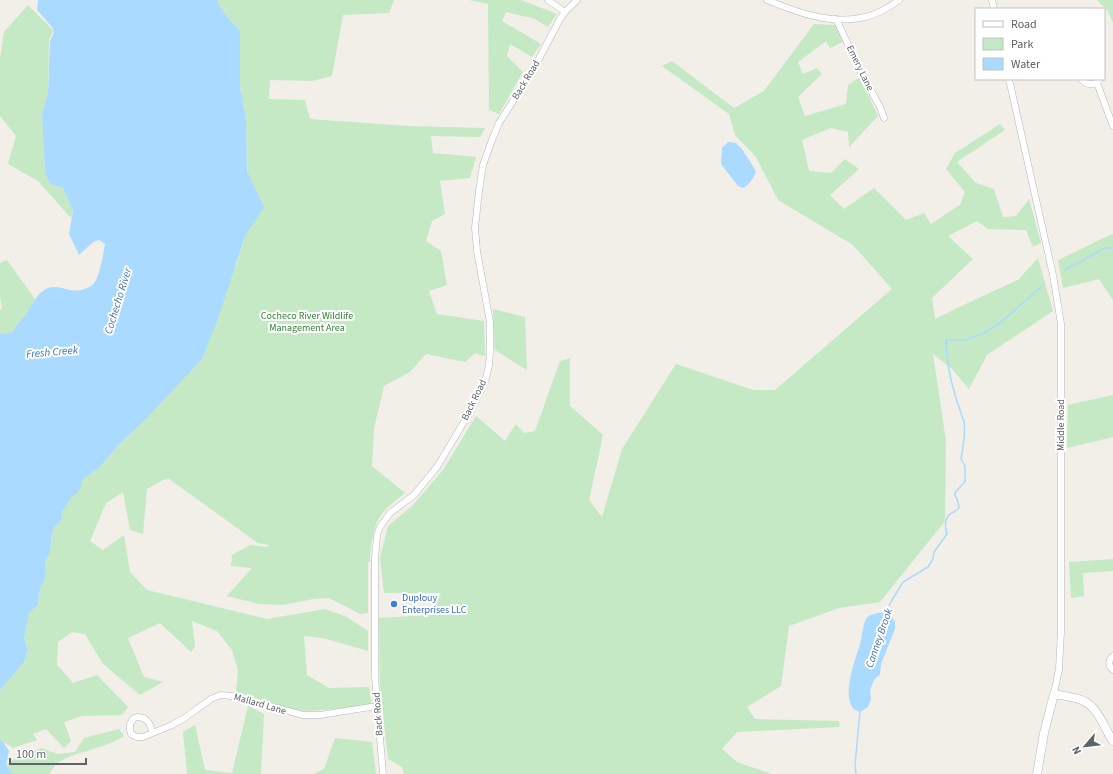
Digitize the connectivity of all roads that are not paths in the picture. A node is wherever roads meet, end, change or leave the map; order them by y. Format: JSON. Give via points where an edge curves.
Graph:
{"nodes":[{"id":1,"x":548,"y":0,"type":"edge"},
{"id":2,"x":577,"y":0,"type":"edge"},
{"id":3,"x":768,"y":0,"type":"edge"},
{"id":4,"x":899,"y":0,"type":"edge"},
{"id":5,"x":565,"y":12,"type":"junction"},
{"id":6,"x":836,"y":19,"type":"junction"},
{"id":7,"x":1010,"y":80,"type":"edge"},
{"id":8,"x":1082,"y":80,"type":"edge"},
{"id":9,"x":1098,"y":81,"type":"edge"},
{"id":10,"x":884,"y":118,"type":"dead end"},
{"id":11,"x":1113,"y":126,"type":"edge"},
{"id":12,"x":1113,"y":656,"type":"edge"},
{"id":13,"x":1113,"y":670,"type":"edge"},
{"id":14,"x":1054,"y":694,"type":"junction"},
{"id":15,"x":377,"y":706,"type":"junction"},
{"id":16,"x":153,"y":732,"type":"dead end"},
{"id":17,"x":1113,"y":741,"type":"edge"},
{"id":18,"x":383,"y":774,"type":"edge"},
{"id":19,"x":1037,"y":774,"type":"edge"}],
"edges":[{"from":1,"to":5,"type":"street"},
{"from":2,"to":5,"type":"street","name":"Back Road"},
{"from":3,"to":6,"type":"street","via":[[790,9]]},
{"from":4,"to":6,"type":"street","via":[[879,13],[861,18]]},
{"from":5,"to":15,"type":"street","name":"Back Road","via":[[534,70],[500,123],[483,165],[475,228],[490,322],[490,352],[486,378],[468,415],[437,467],[414,495],[390,513],[377,536]]},
{"from":6,"to":10,"type":"street","name":"Emery Lane"},
{"from":7,"to":14,"type":"street","name":"Middle Road","via":[[1053,275],[1060,324],[1061,632],[1059,669]]},
{"from":8,"to":9,"type":"street","via":[[1090,84]]},
{"from":9,"to":11,"type":"street"},
{"from":12,"to":13,"type":"street","via":[[1109,663]]},
{"from":14,"to":17,"type":"street","via":[[1086,702],[1100,717]]},
{"from":14,"to":19,"type":"street","name":"Middle Road"},
{"from":15,"to":16,"type":"street","name":"Mallard Lane","via":[[320,715],[303,715],[221,695],[183,719]]},
{"from":15,"to":18,"type":"street","name":"Back Road"}]}
